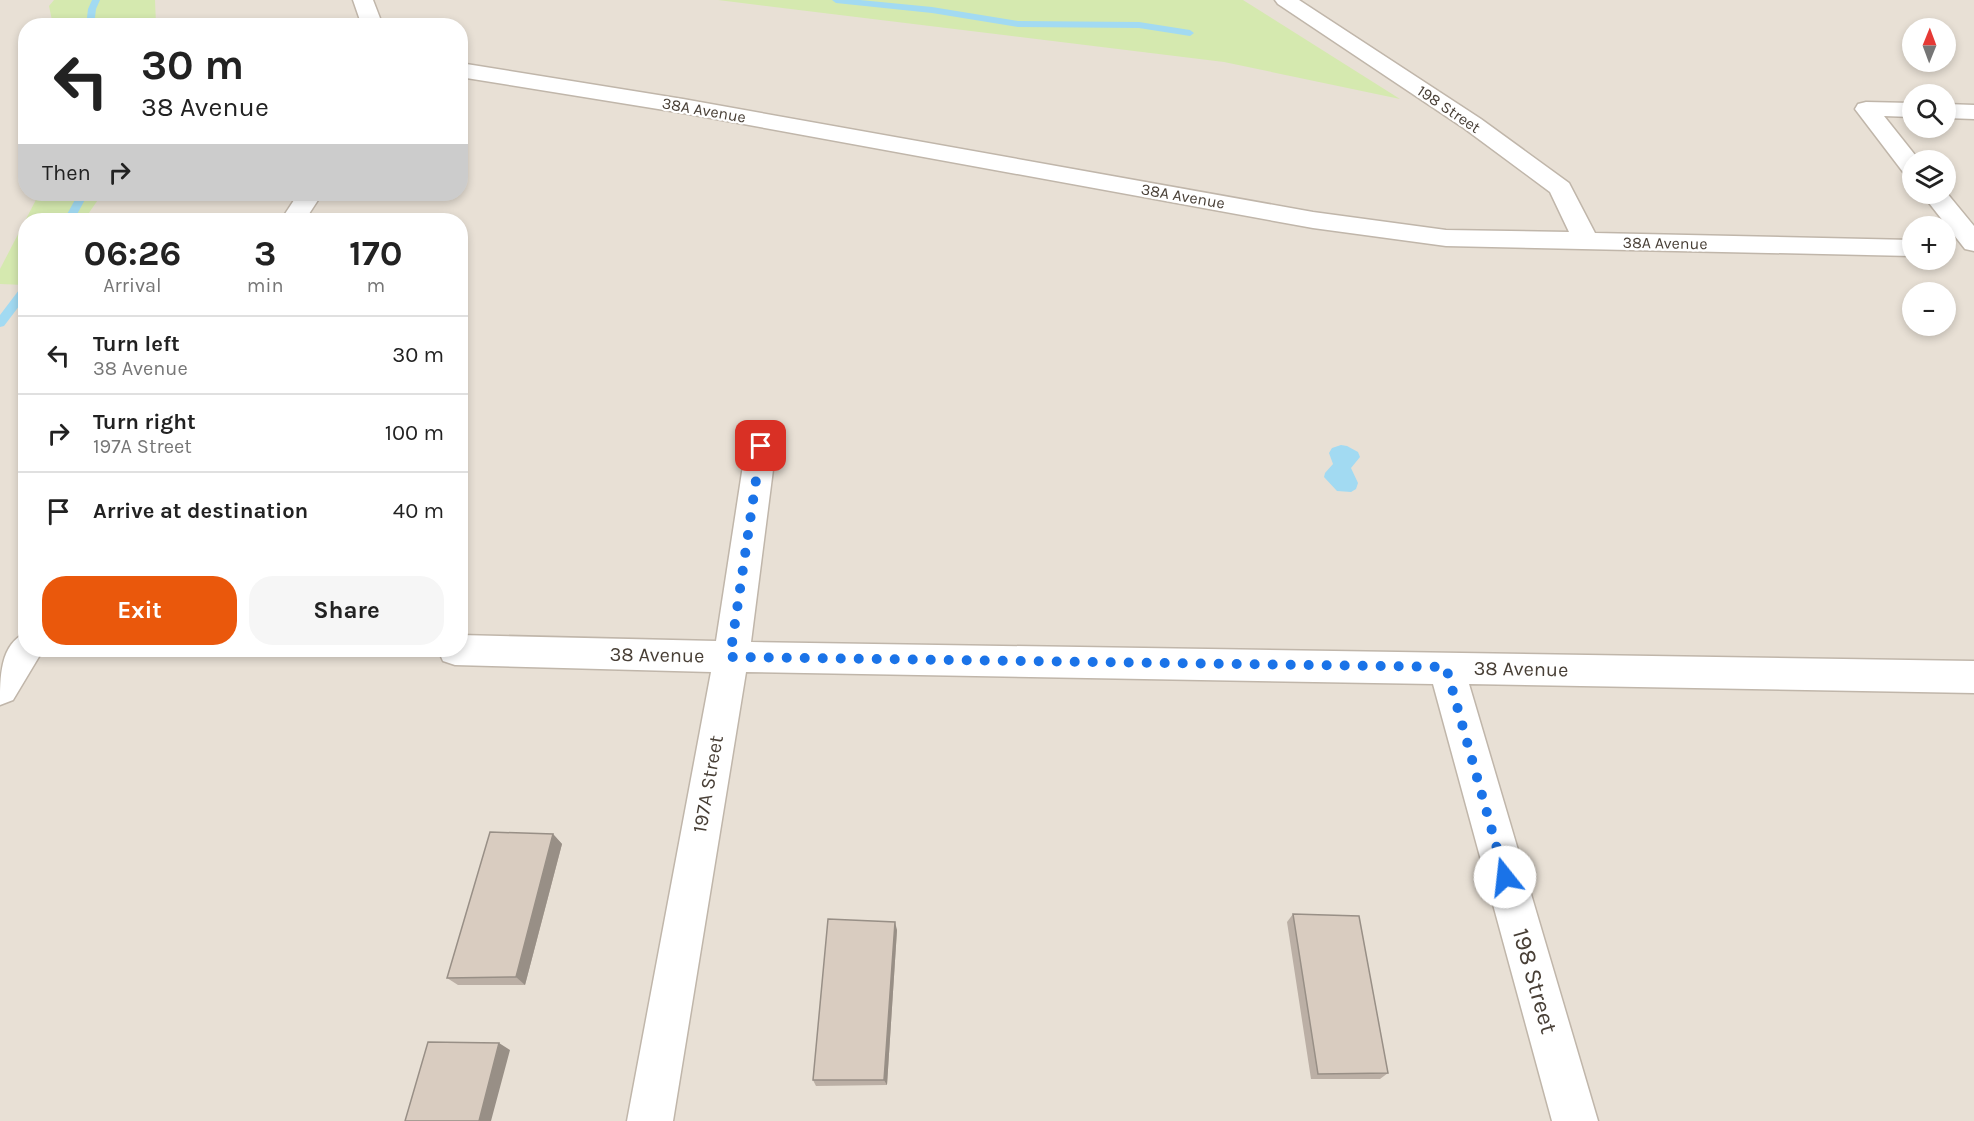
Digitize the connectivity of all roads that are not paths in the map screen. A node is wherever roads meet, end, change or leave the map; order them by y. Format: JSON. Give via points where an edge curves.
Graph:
{"nodes":[{"id":1,"x":363,"y":0,"type":"edge"},
{"id":2,"x":1285,"y":0,"type":"edge"},
{"id":3,"x":370,"y":18,"type":"edge"},
{"id":4,"x":468,"y":71,"type":"edge"},
{"id":5,"x":1902,"y":110,"type":"edge"},
{"id":6,"x":1956,"y":111,"type":"edge"},
{"id":7,"x":1974,"y":112,"type":"edge"},
{"id":8,"x":1902,"y":154,"type":"edge"},
{"id":9,"x":1942,"y":204,"type":"edge"},
{"id":10,"x":1587,"y":242,"type":"junction"},
{"id":11,"x":1974,"y":243,"type":"edge"},
{"id":12,"x":1902,"y":248,"type":"edge"},
{"id":13,"x":1956,"y":248,"type":"edge"},
{"id":14,"x":1974,"y":249,"type":"edge"},
{"id":15,"x":761,"y":446,"type":"dead end"},
{"id":16,"x":468,"y":650,"type":"edge"},
{"id":17,"x":20,"y":657,"type":"edge"},
{"id":18,"x":730,"y":657,"type":"junction"},
{"id":19,"x":1446,"y":667,"type":"junction"},
{"id":20,"x":1974,"y":677,"type":"edge"},
{"id":21,"x":0,"y":689,"type":"edge"},
{"id":22,"x":650,"y":1121,"type":"edge"},
{"id":23,"x":1575,"y":1121,"type":"edge"}],
"edges":[{"from":1,"to":3,"type":"street"},
{"from":2,"to":10,"type":"street","name":"198 Street","via":[[1473,124],[1560,188]]},
{"from":4,"to":10,"type":"street","name":"38A Avenue","via":[[683,106],[1313,220],[1446,238]]},
{"from":5,"to":8,"type":"street","via":[[1866,109]]},
{"from":6,"to":7,"type":"street"},
{"from":9,"to":11,"type":"street"},
{"from":10,"to":12,"type":"street","name":"38A Avenue"},
{"from":13,"to":14,"type":"street"},
{"from":15,"to":18,"type":"street","name":"197A Street"},
{"from":16,"to":18,"type":"street","name":"38 Avenue"},
{"from":17,"to":21,"type":"street"},
{"from":18,"to":19,"type":"street","name":"38 Avenue"},
{"from":18,"to":22,"type":"street","name":"197A Street"},
{"from":19,"to":20,"type":"street","name":"38 Avenue"},
{"from":19,"to":23,"type":"street","name":"198 Street"}]}
